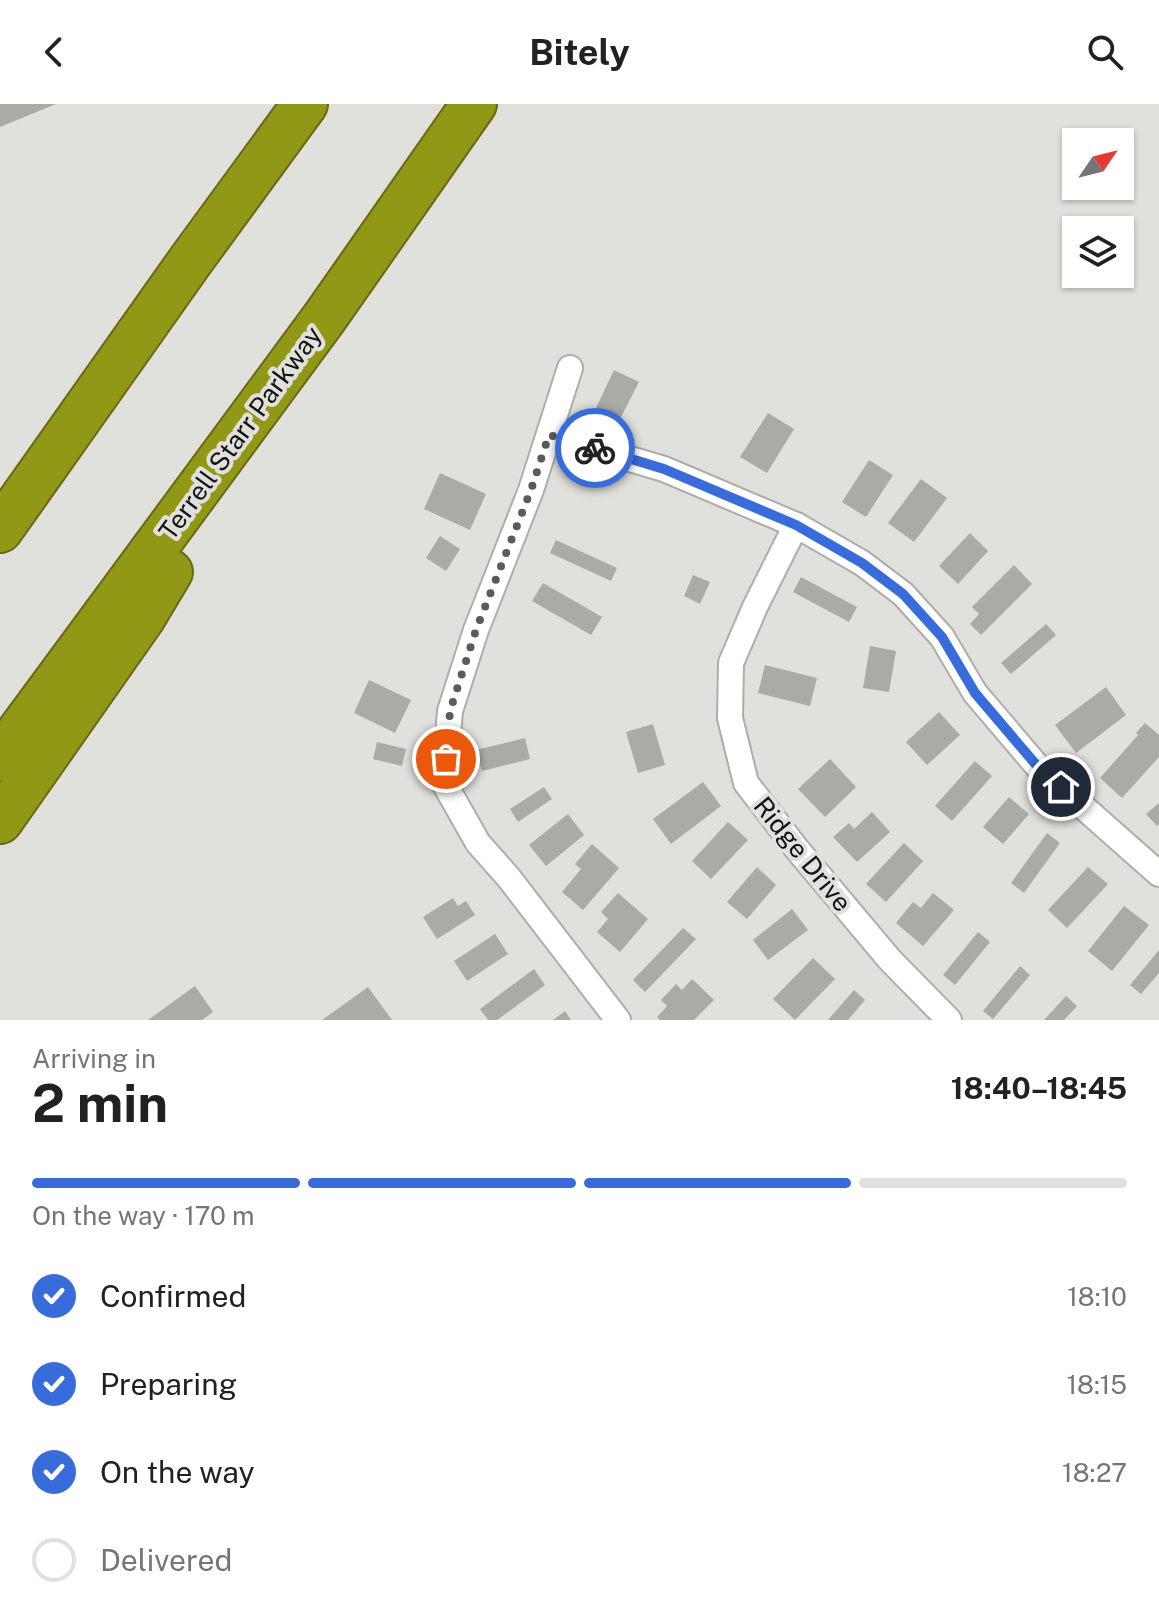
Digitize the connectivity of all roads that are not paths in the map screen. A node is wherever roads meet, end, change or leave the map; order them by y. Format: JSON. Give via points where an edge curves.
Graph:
{"nodes":[{"id":1,"x":305,"y":104,"type":"edge"},
{"id":2,"x":474,"y":104,"type":"edge"},
{"id":3,"x":191,"y":260,"type":"junction"},
{"id":4,"x":325,"y":317,"type":"junction"},
{"id":5,"x":570,"y":368,"type":"dead end"},
{"id":6,"x":549,"y":435,"type":"junction"},
{"id":7,"x":0,"y":482,"type":"edge"},
{"id":8,"x":796,"y":525,"type":"junction"},
{"id":9,"x":0,"y":530,"type":"edge"},
{"id":10,"x":0,"y":758,"type":"edge"},
{"id":11,"x":0,"y":821,"type":"edge"},
{"id":12,"x":1159,"y":874,"type":"edge"},
{"id":13,"x":618,"y":1020,"type":"edge"},
{"id":14,"x":949,"y":1020,"type":"edge"}],
"edges":[{"from":1,"to":3,"type":"highway"},
{"from":2,"to":4,"type":"highway","name":"Terrell Starr Parkway"},
{"from":3,"to":7,"type":"highway"},
{"from":3,"to":9,"type":"highway"},
{"from":4,"to":10,"type":"highway","name":"Terrell Starr Parkway"},
{"from":4,"to":11,"type":"highway","via":[[143,617]]},
{"from":5,"to":6,"type":"street"},
{"from":6,"to":8,"type":"street","via":[[664,469]]},
{"from":6,"to":13,"type":"street","via":[[450,711],[444,783],[478,843]]},
{"from":8,"to":12,"type":"street","via":[[903,594],[942,637],[975,693],[1038,767]]},
{"from":8,"to":14,"type":"street","name":"Ridge Drive","via":[[731,663],[730,718],[746,783],[890,960]]}]}
